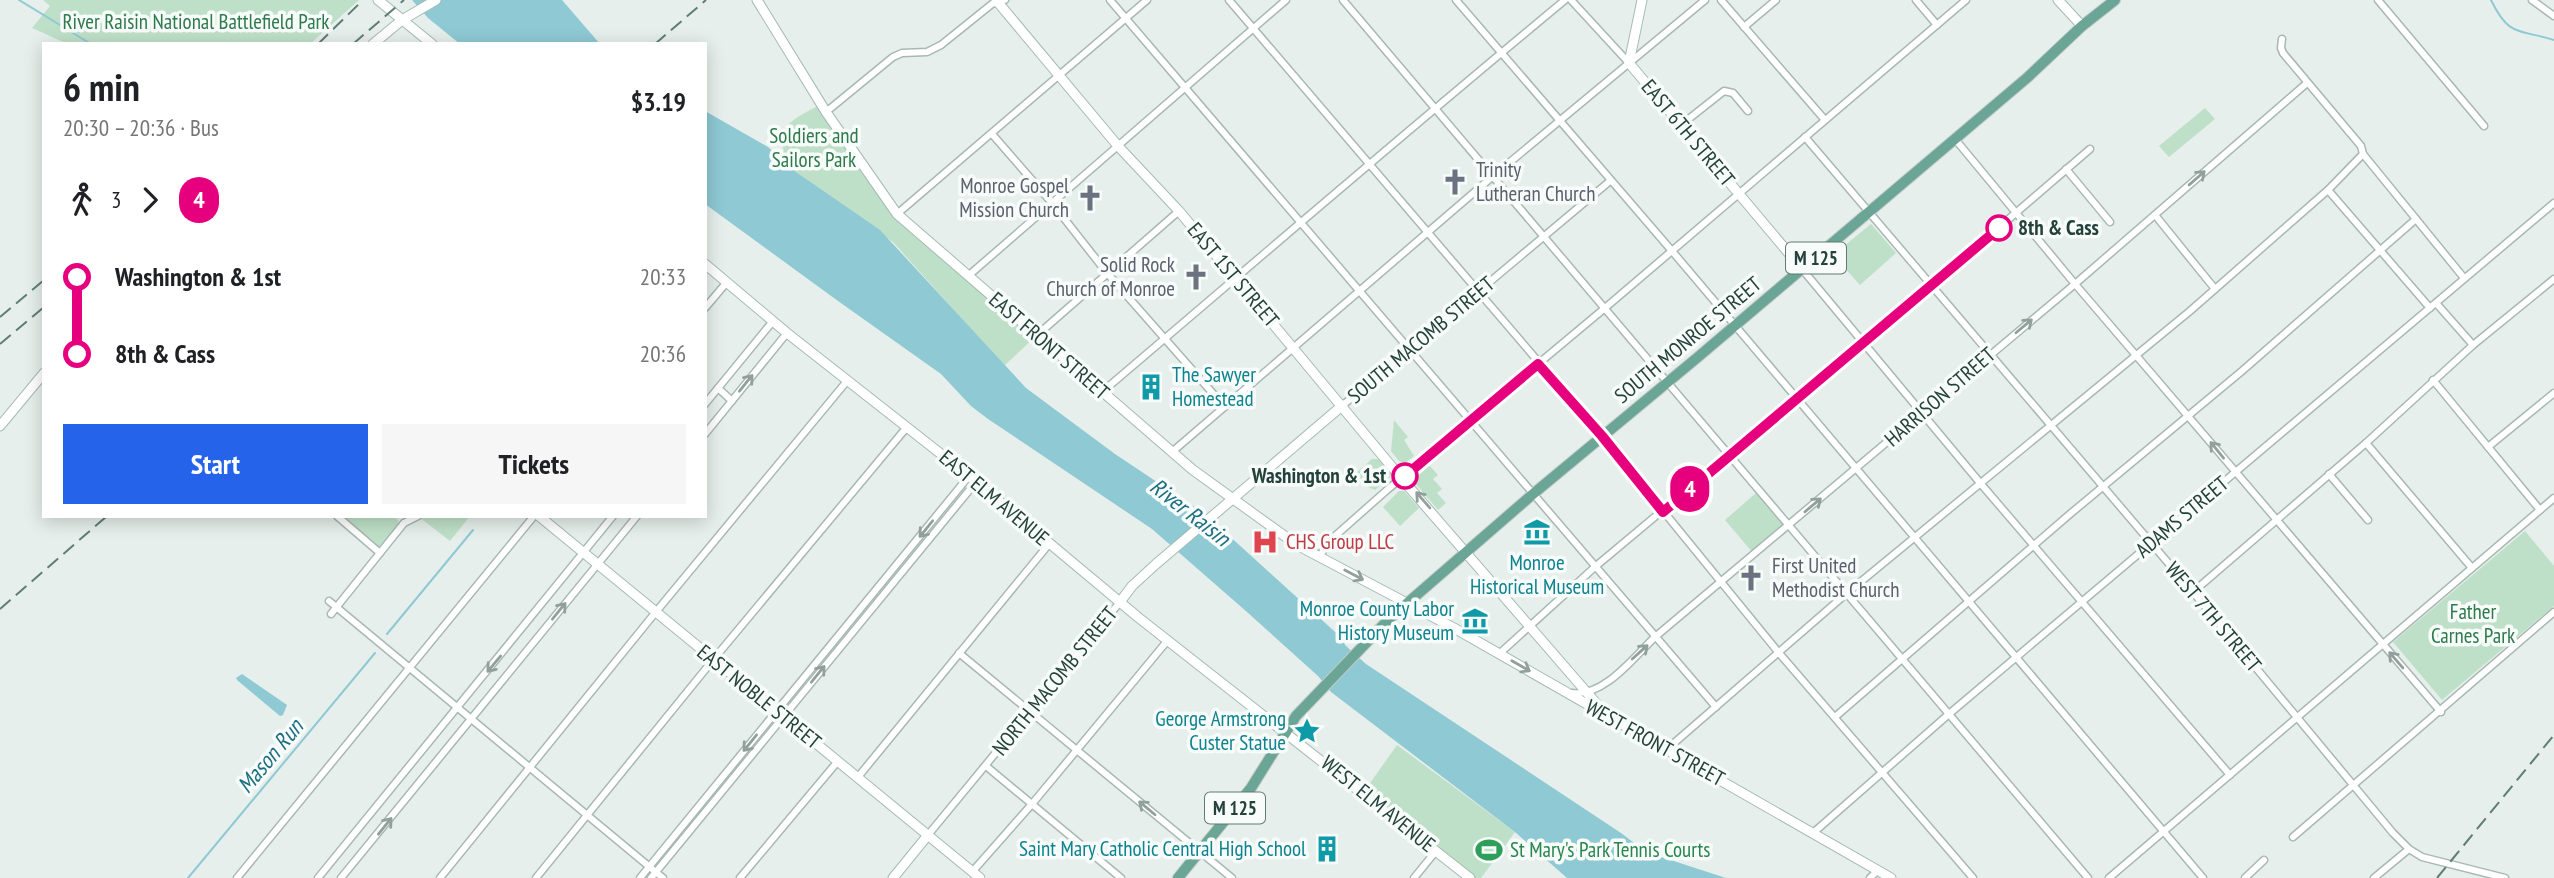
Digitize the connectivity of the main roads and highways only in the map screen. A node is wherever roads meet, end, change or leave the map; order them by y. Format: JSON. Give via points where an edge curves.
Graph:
{"nodes":[{"id":1,"x":2115,"y":0,"type":"edge"},
{"id":2,"x":1178,"y":878,"type":"edge"}],
"edges":[{"from":1,"to":2,"type":"main road","name":"SOUTH MONROE STREET","number":"M 125","via":[[1408,603],[1322,687],[1284,732],[1256,781]]}]}
